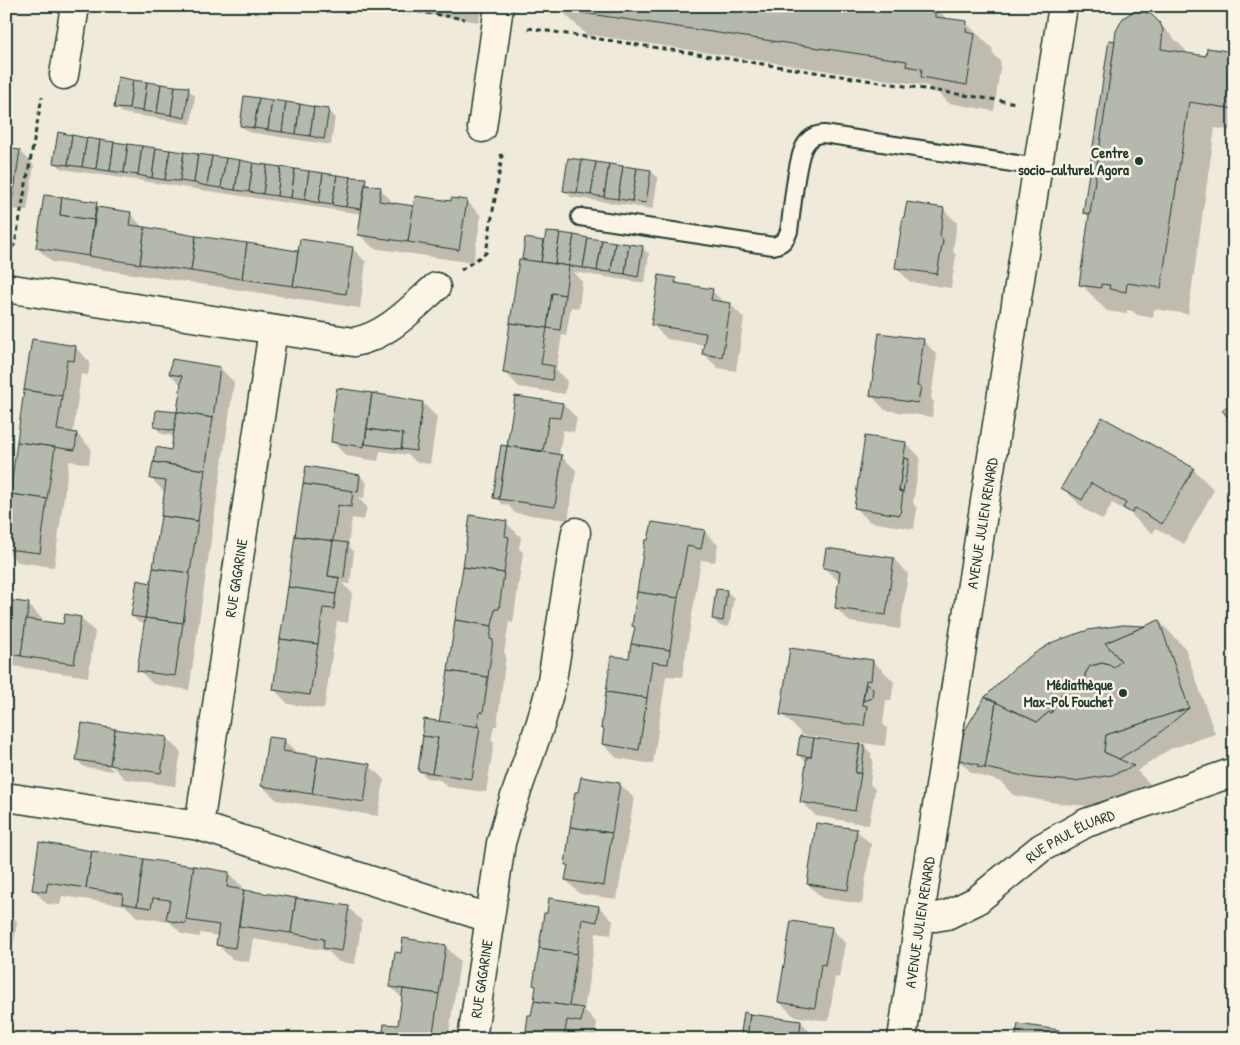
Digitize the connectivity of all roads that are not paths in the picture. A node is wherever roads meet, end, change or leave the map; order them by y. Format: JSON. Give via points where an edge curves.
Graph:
{"nodes":[{"id":1,"x":75,"y":6,"type":"edge"},
{"id":2,"x":1063,"y":6,"type":"edge"},
{"id":3,"x":498,"y":15,"type":"edge"},
{"id":4,"x":64,"y":75,"type":"road end"},
{"id":5,"x":482,"y":128,"type":"road end"},
{"id":6,"x":1037,"y":167,"type":"junction"},
{"id":7,"x":580,"y":217,"type":"dead end"},
{"id":8,"x":436,"y":287,"type":"road end"},
{"id":9,"x":6,"y":288,"type":"edge"},
{"id":10,"x":273,"y":330,"type":"junction"},
{"id":11,"x":576,"y":532,"type":"dead end"},
{"id":12,"x":1234,"y":772,"type":"edge"},
{"id":13,"x":6,"y":797,"type":"edge"},
{"id":14,"x":199,"y":826,"type":"junction"},
{"id":15,"x":920,"y":914,"type":"junction"},
{"id":16,"x":489,"y":918,"type":"junction"},
{"id":17,"x":472,"y":1039,"type":"edge"},
{"id":18,"x":902,"y":1039,"type":"edge"}],
"edges":[{"from":1,"to":4,"type":"street"},
{"from":2,"to":6,"type":"street","name":"AVENUE JULIEN RENARD"},
{"from":3,"to":5,"type":"street"},
{"from":6,"to":7,"type":"lane","via":[[816,134],[802,150],[789,231],[784,242],[778,245]]},
{"from":6,"to":15,"type":"street","name":"AVENUE JULIEN RENARD"},
{"from":8,"to":10,"type":"street","via":[[386,330],[365,340],[354,342]]},
{"from":9,"to":10,"type":"street"},
{"from":10,"to":14,"type":"street","name":"RUE GAGARINE"},
{"from":11,"to":16,"type":"street","name":"RUE GAGARINE","via":[[551,686],[501,843]]},
{"from":12,"to":15,"type":"street","name":"RUE PAUL ÉLUARD","via":[[1086,823],[1041,848],[976,901],[947,915]]},
{"from":13,"to":14,"type":"street","name":"RUE GAGARINE"},
{"from":14,"to":16,"type":"street","name":"RUE GAGARINE"},
{"from":15,"to":18,"type":"street","name":"AVENUE JULIEN RENARD"},
{"from":16,"to":17,"type":"street","name":"RUE GAGARINE"}]}
